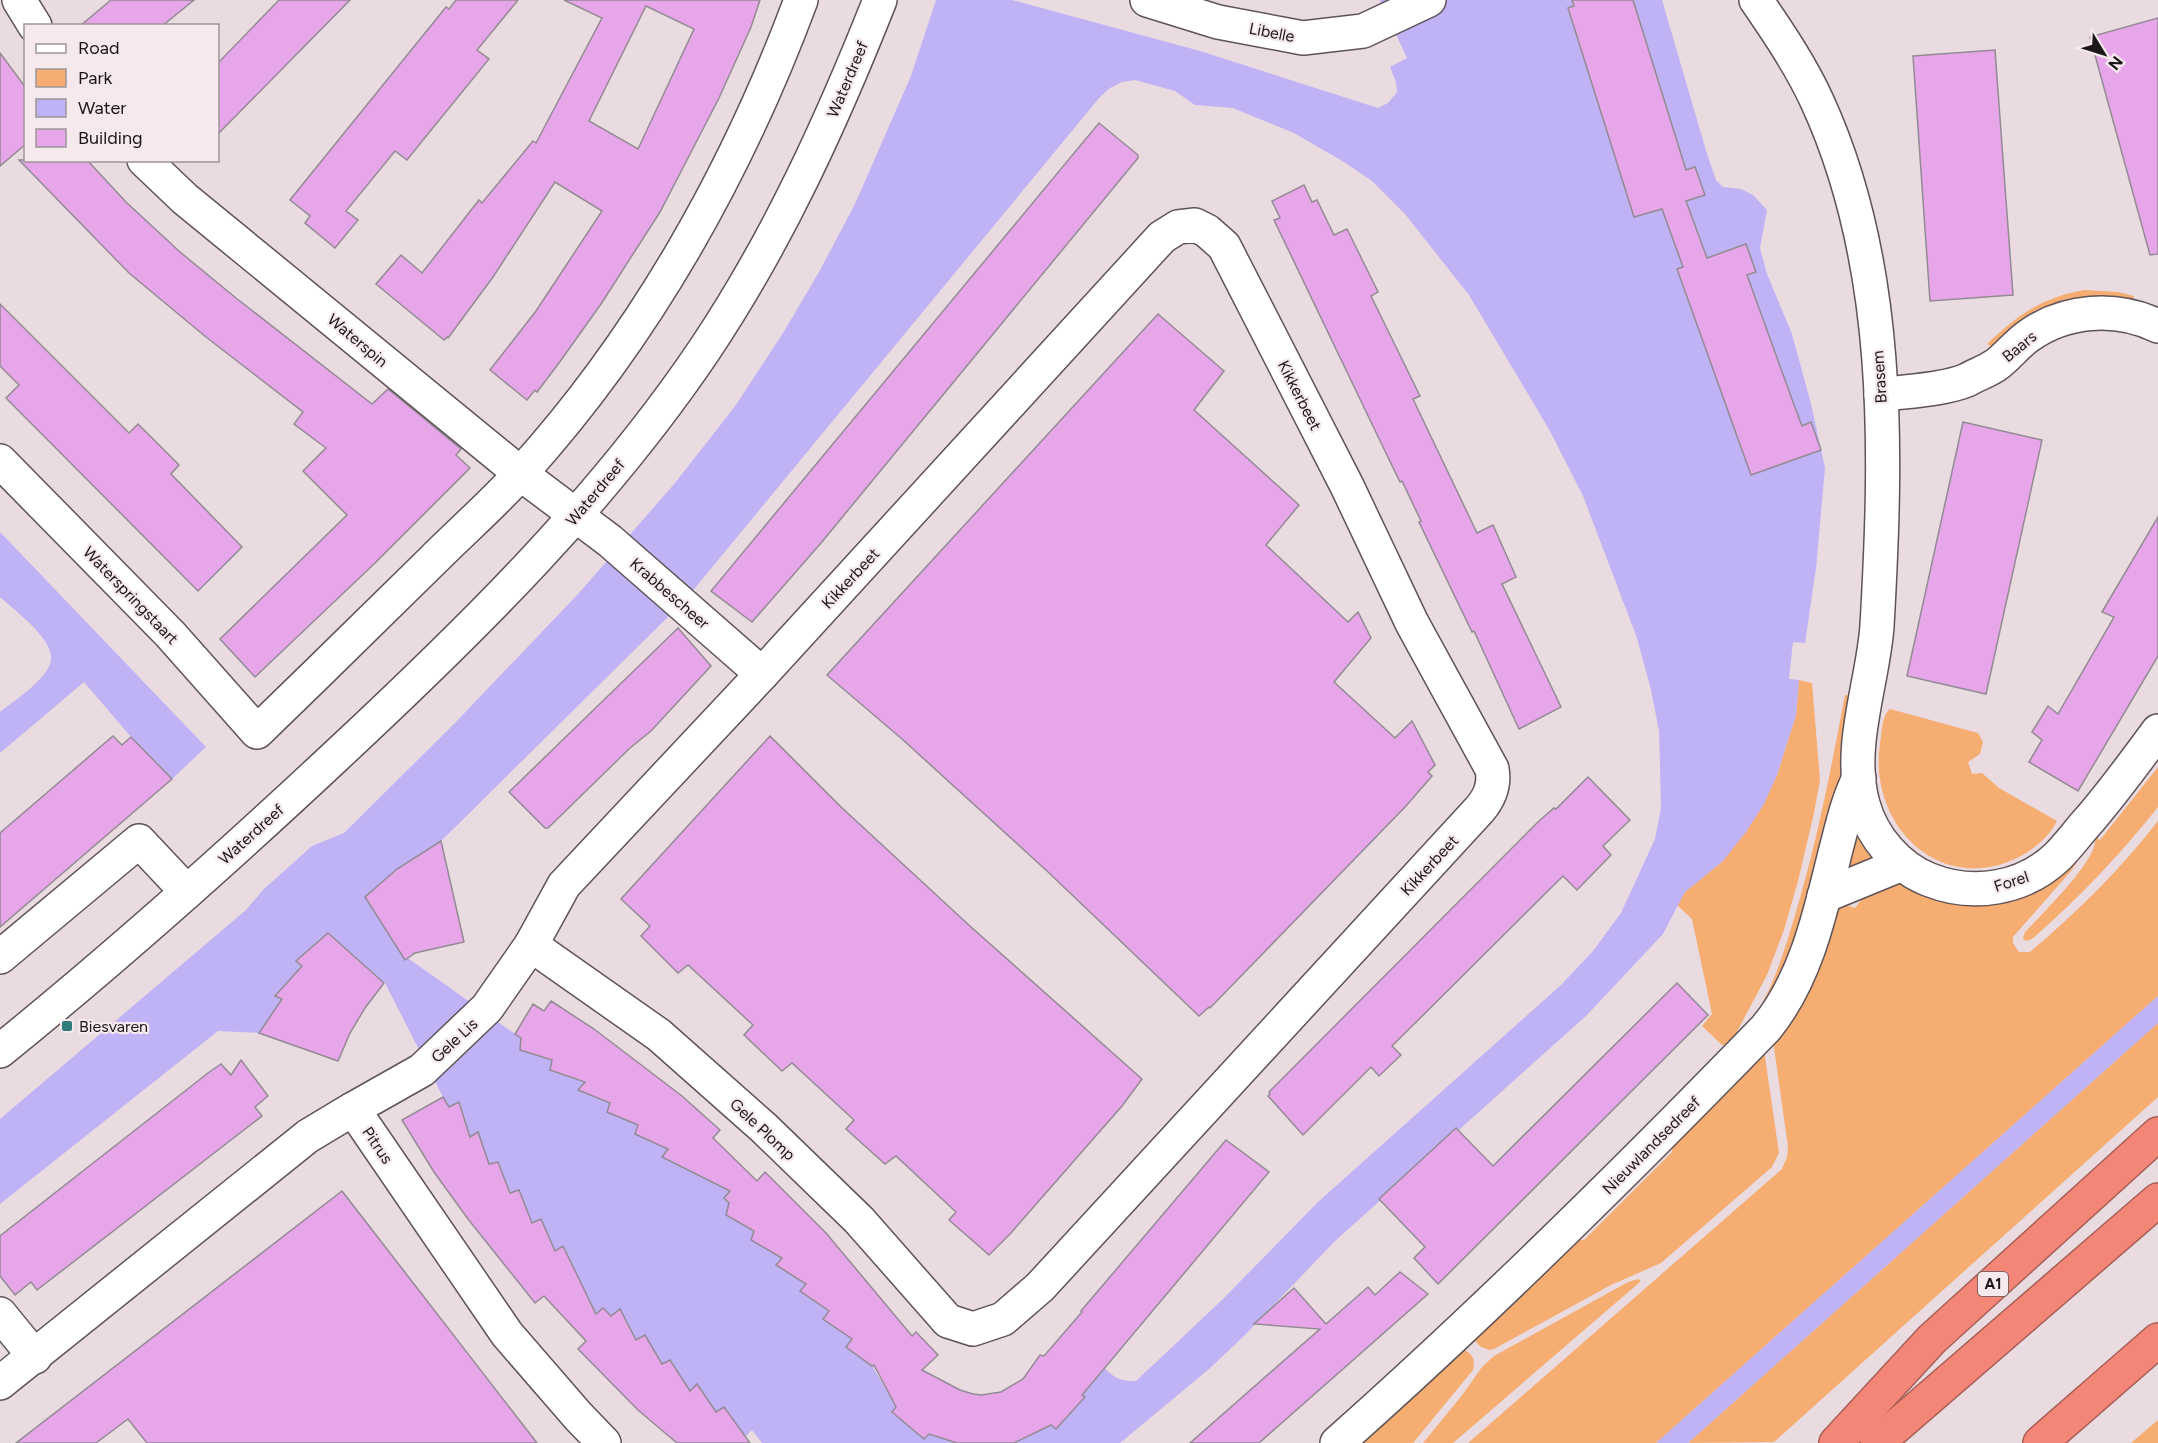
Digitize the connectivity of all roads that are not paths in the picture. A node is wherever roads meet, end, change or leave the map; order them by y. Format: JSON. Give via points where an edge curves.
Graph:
{"nodes":[{"id":1,"x":19,"y":0,"type":"edge"},
{"id":2,"x":801,"y":0,"type":"edge"},
{"id":3,"x":880,"y":0,"type":"edge"},
{"id":4,"x":1147,"y":0,"type":"edge"},
{"id":5,"x":1429,"y":0,"type":"edge"},
{"id":6,"x":1756,"y":0,"type":"edge"},
{"id":7,"x":34,"y":24,"type":"edge"},
{"id":8,"x":146,"y":162,"type":"edge"},
{"id":9,"x":2158,"y":326,"type":"edge"},
{"id":10,"x":1881,"y":395,"type":"junction"},
{"id":11,"x":0,"y":461,"type":"edge"},
{"id":12,"x":520,"y":474,"type":"junction"},
{"id":13,"x":576,"y":515,"type":"junction"},
{"id":14,"x":762,"y":674,"type":"junction"},
{"id":15,"x":2158,"y":731,"type":"edge"},
{"id":16,"x":1859,"y":778,"type":"junction"},
{"id":17,"x":1902,"y":864,"type":"junction"},
{"id":18,"x":187,"y":892,"type":"junction"},
{"id":19,"x":1824,"y":896,"type":"junction"},
{"id":20,"x":531,"y":945,"type":"junction"},
{"id":21,"x":0,"y":957,"type":"edge"},
{"id":22,"x":0,"y":1051,"type":"edge"},
{"id":23,"x":1231,"y":1079,"type":"joint"},
{"id":24,"x":354,"y":1109,"type":"junction"},
{"id":25,"x":2158,"y":1134,"type":"edge"},
{"id":26,"x":2158,"y":1200,"type":"edge"},
{"id":27,"x":0,"y":1314,"type":"edge"},
{"id":28,"x":2158,"y":1340,"type":"edge"},
{"id":29,"x":34,"y":1357,"type":"junction"},
{"id":30,"x":0,"y":1383,"type":"edge"},
{"id":31,"x":604,"y":1443,"type":"edge"},
{"id":32,"x":1337,"y":1443,"type":"edge"},
{"id":33,"x":1836,"y":1443,"type":"edge"},
{"id":34,"x":1877,"y":1443,"type":"edge"},
{"id":35,"x":2040,"y":1443,"type":"edge"}],
"edges":[{"from":1,"to":7,"type":"street"},
{"from":2,"to":12,"type":"street","via":[[741,143],[691,238],[602,373]]},
{"from":3,"to":13,"type":"street","name":"Waterdreef","via":[[826,129],[778,228],[706,347],[660,412]]},
{"from":4,"to":5,"type":"street","name":"Libelle","via":[[1218,22],[1303,39],[1363,31]]},
{"from":6,"to":10,"type":"street","name":"Brasem","via":[[1817,99],[1848,182],[1868,266]]},
{"from":8,"to":12,"type":"street","name":"Waterspin","via":[[185,199]]},
{"from":9,"to":10,"type":"street","name":"Baars","via":[[2125,314],[2082,314],[2044,326],[1996,365],[1965,381]]},
{"from":10,"to":16,"type":"street","name":"Brasem","via":[[1877,623],[1860,738]]},
{"from":11,"to":12,"type":"street","name":"Waterspringstaart","via":[[170,634],[257,732]]},
{"from":12,"to":13,"type":"street","name":"Waterspin"},
{"from":13,"to":14,"type":"street","name":"Krabbescheer"},
{"from":13,"to":18,"type":"street","name":"Waterdreef","via":[[420,678]]},
{"from":14,"to":20,"type":"street","via":[[564,885]]},
{"from":14,"to":23,"type":"street","name":"Kikkerbeet","via":[[1162,237],[1178,227],[1195,225],[1207,231],[1224,246],[1412,623],[1492,769],[1493,778],[1488,800]]},
{"from":15,"to":17,"type":"street","name":"Forel","via":[[2057,857],[2037,872],[2017,882],[1969,890],[1945,886]]},
{"from":16,"to":17,"type":"street","name":"Forel","via":[[1862,802],[1871,825]]},
{"from":16,"to":19,"type":"street","name":"Nieuwlandsedreef","via":[[1850,797]]},
{"from":17,"to":19,"type":"street"},
{"from":18,"to":21,"type":"street","via":[[139,842]]},
{"from":18,"to":22,"type":"street","name":"Waterdreef"},
{"from":19,"to":32,"type":"street","name":"Nieuwlandsedreef","via":[[1790,994],[1766,1028],[1654,1144],[1476,1317]]},
{"from":20,"to":23,"type":"street","name":"Gele Plomp","via":[[658,1035],[764,1128],[859,1220],[948,1321],[973,1329],[1003,1319],[1040,1287]]},
{"from":20,"to":24,"type":"street","name":"Gele Lis","via":[[488,1008],[422,1070]]},
{"from":24,"to":29,"type":"street","name":"Pitrus","via":[[308,1136]]},
{"from":24,"to":31,"type":"street","name":"Pitrus","via":[[507,1334]]},
{"from":25,"to":33,"type":"highway","number":"A1","via":[[1932,1339]]},
{"from":26,"to":34,"type":"highway"},
{"from":27,"to":29,"type":"street"},
{"from":28,"to":35,"type":"highway"},
{"from":29,"to":30,"type":"street","name":"Pitrus"}]}
